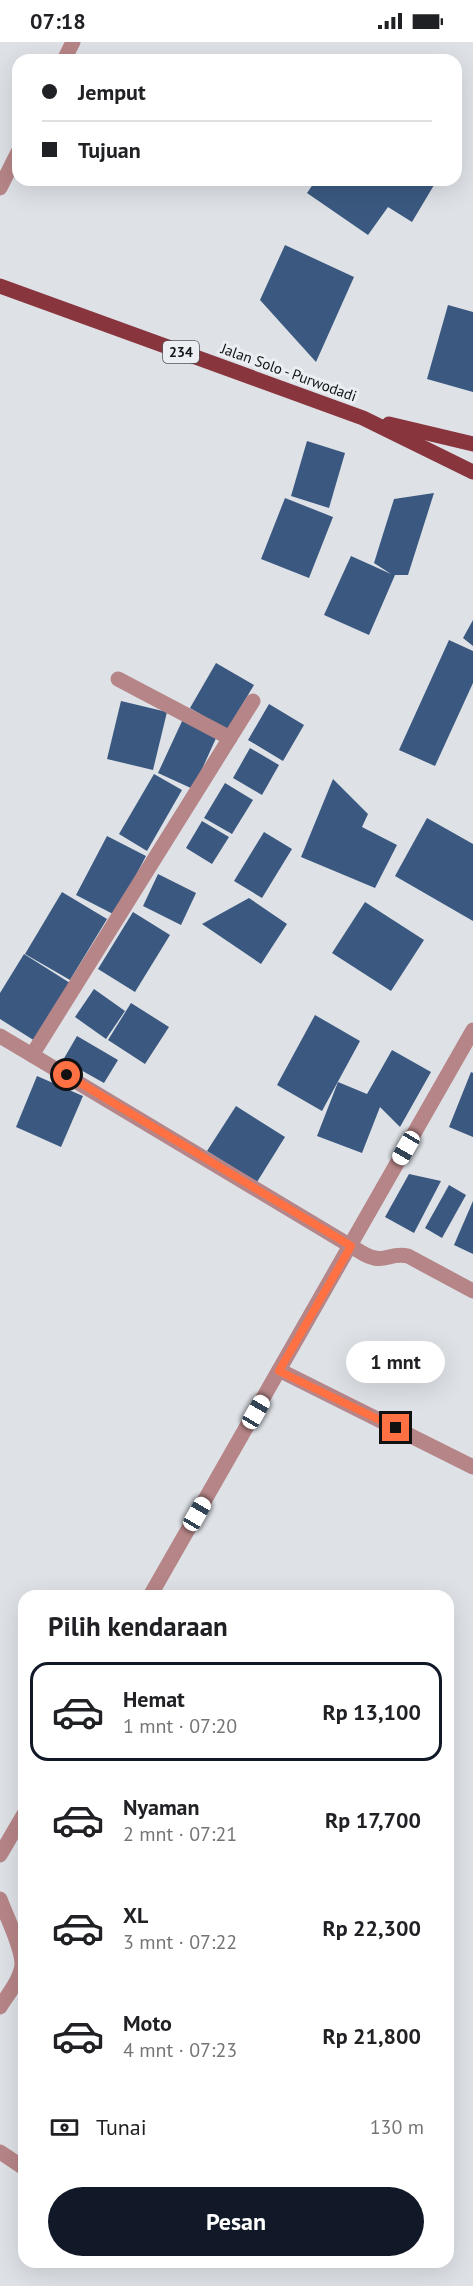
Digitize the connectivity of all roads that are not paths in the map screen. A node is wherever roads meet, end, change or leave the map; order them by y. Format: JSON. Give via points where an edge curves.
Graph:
{"nodes":[{"id":1,"x":12,"y":164,"type":"edge"},
{"id":2,"x":0,"y":188,"type":"edge"},
{"id":3,"x":0,"y":286,"type":"edge"},
{"id":4,"x":363,"y":418,"type":"junction"},
{"id":5,"x":473,"y":444,"type":"edge"},
{"id":6,"x":473,"y":472,"type":"edge"},
{"id":7,"x":118,"y":679,"type":"dead end"},
{"id":8,"x":253,"y":701,"type":"dead end"},
{"id":9,"x":230,"y":738,"type":"junction"},
{"id":10,"x":473,"y":1030,"type":"edge"},
{"id":11,"x":0,"y":1036,"type":"edge"},
{"id":12,"x":32,"y":1054,"type":"junction"},
{"id":13,"x":351,"y":1246,"type":"junction"},
{"id":14,"x":473,"y":1291,"type":"edge"},
{"id":15,"x":279,"y":1371,"type":"junction"},
{"id":16,"x":473,"y":1467,"type":"edge"},
{"id":17,"x":153,"y":1590,"type":"edge"},
{"id":18,"x":18,"y":1824,"type":"edge"},
{"id":19,"x":0,"y":1855,"type":"edge"},
{"id":20,"x":0,"y":1899,"type":"edge"},
{"id":21,"x":18,"y":1948,"type":"edge"},
{"id":22,"x":18,"y":1977,"type":"edge"},
{"id":23,"x":0,"y":2007,"type":"edge"},
{"id":24,"x":0,"y":2152,"type":"edge"},
{"id":25,"x":18,"y":2164,"type":"edge"}],
"edges":[{"from":1,"to":2,"type":"street"},
{"from":3,"to":4,"type":"main road","name":"Jalan Solo - Purwodadi","number":"234"},
{"from":4,"to":5,"type":"main road"},
{"from":4,"to":6,"type":"main road"},
{"from":7,"to":9,"type":"street"},
{"from":8,"to":9,"type":"street"},
{"from":9,"to":12,"type":"street"},
{"from":10,"to":13,"type":"street"},
{"from":11,"to":12,"type":"street"},
{"from":12,"to":13,"type":"street"},
{"from":13,"to":14,"type":"street","via":[[374,1259],[408,1256]]},
{"from":13,"to":15,"type":"street"},
{"from":15,"to":16,"type":"street"},
{"from":15,"to":17,"type":"street"},
{"from":18,"to":19,"type":"street"},
{"from":20,"to":21,"type":"street"},
{"from":22,"to":23,"type":"street"},
{"from":24,"to":25,"type":"street"}]}
